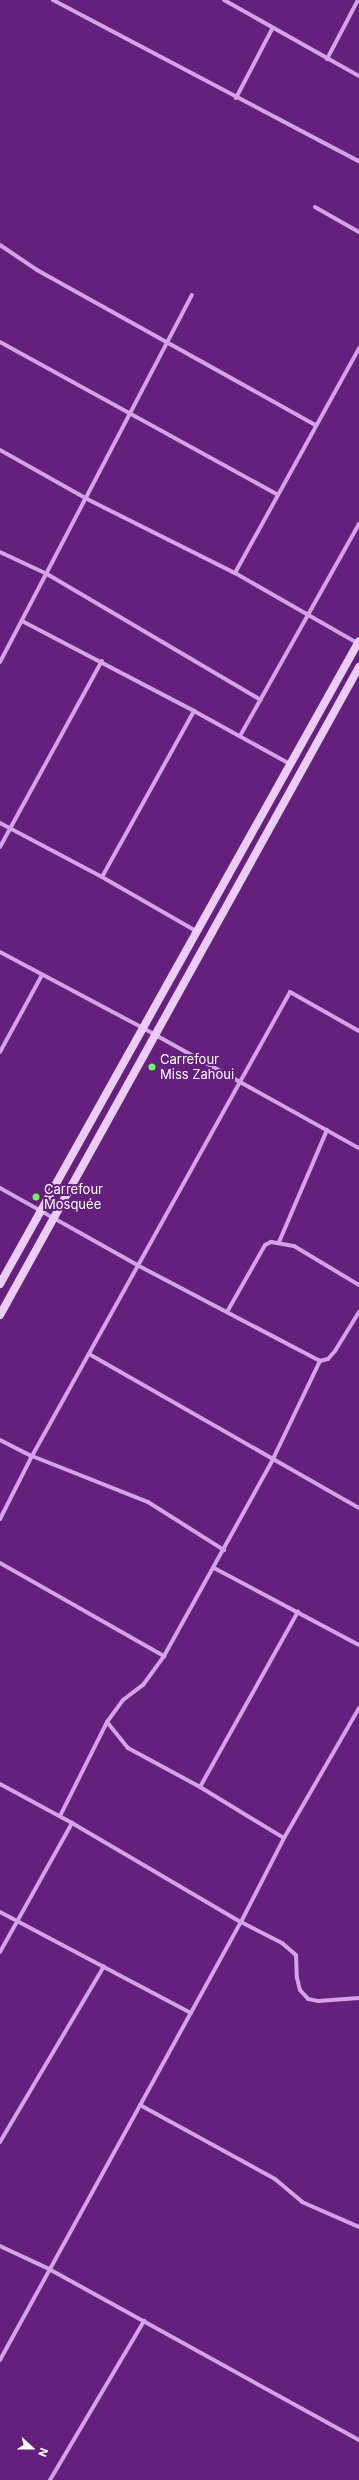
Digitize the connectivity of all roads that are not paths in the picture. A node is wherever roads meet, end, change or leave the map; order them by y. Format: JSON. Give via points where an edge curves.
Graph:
{"nodes":[{"id":1,"x":53,"y":0,"type":"edge"},
{"id":2,"x":224,"y":0,"type":"edge"},
{"id":3,"x":358,"y":0,"type":"edge"},
{"id":4,"x":272,"y":29,"type":"junction"},
{"id":5,"x":327,"y":59,"type":"junction"},
{"id":6,"x":359,"y":76,"type":"edge"},
{"id":7,"x":236,"y":98,"type":"junction"},
{"id":8,"x":359,"y":161,"type":"edge"},
{"id":9,"x":315,"y":207,"type":"dead end"},
{"id":10,"x":359,"y":232,"type":"edge"},
{"id":11,"x":0,"y":245,"type":"edge"},
{"id":12,"x":192,"y":295,"type":"dead end"},
{"id":13,"x":0,"y":342,"type":"edge"},
{"id":14,"x":168,"y":343,"type":"junction"},
{"id":15,"x":359,"y":348,"type":"edge"},
{"id":16,"x":130,"y":415,"type":"junction"},
{"id":17,"x":316,"y":425,"type":"junction"},
{"id":18,"x":0,"y":450,"type":"edge"},
{"id":19,"x":278,"y":495,"type":"junction"},
{"id":20,"x":88,"y":499,"type":"junction"},
{"id":21,"x":359,"y":524,"type":"edge"},
{"id":22,"x":0,"y":552,"type":"edge"},
{"id":23,"x":235,"y":572,"type":"junction"},
{"id":24,"x":47,"y":574,"type":"junction"},
{"id":25,"x":309,"y":615,"type":"junction"},
{"id":26,"x":22,"y":621,"type":"junction"},
{"id":27,"x":358,"y":643,"type":"edge"},
{"id":28,"x":102,"y":661,"type":"junction"},
{"id":29,"x":0,"y":662,"type":"edge"},
{"id":30,"x":359,"y":667,"type":"edge"},
{"id":31,"x":261,"y":700,"type":"junction"},
{"id":32,"x":194,"y":711,"type":"junction"},
{"id":33,"x":240,"y":736,"type":"junction"},
{"id":34,"x":290,"y":764,"type":"junction"},
{"id":35,"x":0,"y":823,"type":"edge"},
{"id":36,"x":10,"y":828,"type":"junction"},
{"id":37,"x":0,"y":847,"type":"edge"},
{"id":38,"x":102,"y":877,"type":"junction"},
{"id":39,"x":197,"y":932,"type":"junction"},
{"id":40,"x":0,"y":952,"type":"edge"},
{"id":41,"x":42,"y":975,"type":"junction"},
{"id":42,"x":143,"y":1028,"type":"junction"},
{"id":43,"x":359,"y":1031,"type":"edge"},
{"id":44,"x":156,"y":1034,"type":"junction"},
{"id":45,"x":0,"y":1052,"type":"edge"},
{"id":46,"x":240,"y":1082,"type":"junction"},
{"id":47,"x":327,"y":1130,"type":"junction"},
{"id":48,"x":359,"y":1148,"type":"edge"},
{"id":49,"x":0,"y":1188,"type":"edge"},
{"id":50,"x":41,"y":1212,"type":"junction"},
{"id":51,"x":53,"y":1219,"type":"junction"},
{"id":52,"x":279,"y":1242,"type":"junction"},
{"id":53,"x":139,"y":1266,"type":"junction"},
{"id":54,"x":0,"y":1284,"type":"edge"},
{"id":55,"x":359,"y":1285,"type":"edge"},
{"id":56,"x":228,"y":1312,"type":"junction"},
{"id":57,"x":359,"y":1312,"type":"edge"},
{"id":58,"x":0,"y":1315,"type":"edge"},
{"id":59,"x":89,"y":1354,"type":"junction"},
{"id":60,"x":320,"y":1361,"type":"junction"},
{"id":61,"x":0,"y":1440,"type":"edge"},
{"id":62,"x":32,"y":1456,"type":"junction"},
{"id":63,"x":273,"y":1459,"type":"junction"},
{"id":64,"x":359,"y":1501,"type":"edge"},
{"id":65,"x":357,"y":1507,"type":"edge"},
{"id":66,"x":0,"y":1518,"type":"edge"},
{"id":67,"x":224,"y":1550,"type":"junction"},
{"id":68,"x":0,"y":1563,"type":"edge"},
{"id":69,"x":214,"y":1568,"type":"junction"},
{"id":70,"x":298,"y":1612,"type":"junction"},
{"id":71,"x":359,"y":1645,"type":"edge"},
{"id":72,"x":164,"y":1656,"type":"junction"},
{"id":73,"x":359,"y":1708,"type":"edge"},
{"id":74,"x":107,"y":1722,"type":"junction"},
{"id":75,"x":0,"y":1784,"type":"edge"},
{"id":76,"x":200,"y":1787,"type":"junction"},
{"id":77,"x":60,"y":1816,"type":"junction"},
{"id":78,"x":72,"y":1822,"type":"junction"},
{"id":79,"x":284,"y":1838,"type":"junction"},
{"id":80,"x":0,"y":1912,"type":"edge"},
{"id":81,"x":19,"y":1922,"type":"junction"},
{"id":82,"x":241,"y":1922,"type":"junction"},
{"id":83,"x":0,"y":1952,"type":"edge"},
{"id":84,"x":104,"y":1966,"type":"junction"},
{"id":85,"x":359,"y":1998,"type":"edge"},
{"id":86,"x":191,"y":2013,"type":"junction"},
{"id":87,"x":140,"y":2105,"type":"junction"},
{"id":88,"x":0,"y":2142,"type":"edge"},
{"id":89,"x":359,"y":2228,"type":"edge"},
{"id":90,"x":0,"y":2246,"type":"edge"},
{"id":91,"x":48,"y":2268,"type":"junction"},
{"id":92,"x":144,"y":2321,"type":"junction"},
{"id":93,"x":0,"y":2360,"type":"edge"},
{"id":94,"x":359,"y":2440,"type":"edge"},
{"id":95,"x":50,"y":2480,"type":"edge"}],
"edges":[{"from":1,"to":7,"type":"street"},
{"from":2,"to":4,"type":"street"},
{"from":3,"to":5,"type":"street"},
{"from":4,"to":5,"type":"street"},
{"from":4,"to":7,"type":"street"},
{"from":5,"to":6,"type":"street"},
{"from":7,"to":8,"type":"street"},
{"from":9,"to":10,"type":"street"},
{"from":11,"to":14,"type":"street","via":[[38,270]]},
{"from":12,"to":14,"type":"street"},
{"from":13,"to":16,"type":"street"},
{"from":14,"to":16,"type":"street"},
{"from":14,"to":17,"type":"street"},
{"from":15,"to":17,"type":"street"},
{"from":16,"to":19,"type":"street"},
{"from":16,"to":20,"type":"street"},
{"from":17,"to":19,"type":"street"},
{"from":18,"to":20,"type":"street"},
{"from":19,"to":23,"type":"street"},
{"from":20,"to":23,"type":"street"},
{"from":20,"to":24,"type":"street"},
{"from":21,"to":25,"type":"street"},
{"from":22,"to":24,"type":"street"},
{"from":23,"to":25,"type":"street"},
{"from":24,"to":26,"type":"street"},
{"from":24,"to":31,"type":"street"},
{"from":25,"to":27,"type":"street"},
{"from":25,"to":31,"type":"street"},
{"from":26,"to":28,"type":"street"},
{"from":26,"to":29,"type":"street"},
{"from":27,"to":34,"type":"main road"},
{"from":28,"to":32,"type":"street"},
{"from":28,"to":36,"type":"street"},
{"from":30,"to":44,"type":"main road"},
{"from":31,"to":33,"type":"street"},
{"from":32,"to":33,"type":"street"},
{"from":32,"to":38,"type":"street"},
{"from":33,"to":34,"type":"street"},
{"from":34,"to":39,"type":"main road"},
{"from":35,"to":36,"type":"street"},
{"from":36,"to":37,"type":"street"},
{"from":36,"to":38,"type":"street"},
{"from":38,"to":39,"type":"street"},
{"from":39,"to":42,"type":"main road"},
{"from":40,"to":41,"type":"street"},
{"from":41,"to":42,"type":"street"},
{"from":41,"to":45,"type":"street"},
{"from":42,"to":44,"type":"street"},
{"from":42,"to":50,"type":"main road"},
{"from":43,"to":46,"type":"street","via":[[290,992]]},
{"from":44,"to":46,"type":"street"},
{"from":44,"to":51,"type":"main road"},
{"from":46,"to":47,"type":"street"},
{"from":46,"to":53,"type":"street"},
{"from":47,"to":48,"type":"street"},
{"from":47,"to":52,"type":"street"},
{"from":49,"to":50,"type":"street"},
{"from":50,"to":51,"type":"street"},
{"from":50,"to":54,"type":"main road"},
{"from":51,"to":53,"type":"street"},
{"from":51,"to":58,"type":"main road"},
{"from":52,"to":55,"type":"street","via":[[294,1246]]},
{"from":52,"to":56,"type":"street","via":[[266,1245]]},
{"from":53,"to":56,"type":"street"},
{"from":53,"to":59,"type":"street"},
{"from":56,"to":60,"type":"street"},
{"from":57,"to":60,"type":"street","via":[[335,1351],[328,1359]]},
{"from":59,"to":62,"type":"street"},
{"from":59,"to":63,"type":"street"},
{"from":60,"to":63,"type":"street"},
{"from":61,"to":62,"type":"street"},
{"from":62,"to":66,"type":"street"},
{"from":62,"to":67,"type":"street","via":[[148,1502]]},
{"from":63,"to":65,"type":"street"},
{"from":63,"to":67,"type":"street"},
{"from":64,"to":65,"type":"street"},
{"from":67,"to":69,"type":"street"},
{"from":68,"to":72,"type":"street"},
{"from":69,"to":70,"type":"street"},
{"from":69,"to":72,"type":"street"},
{"from":70,"to":71,"type":"street"},
{"from":70,"to":76,"type":"street"},
{"from":72,"to":74,"type":"street","via":[[143,1685],[123,1700]]},
{"from":73,"to":79,"type":"street"},
{"from":74,"to":76,"type":"street","via":[[128,1748]]},
{"from":74,"to":77,"type":"street"},
{"from":75,"to":77,"type":"street"},
{"from":76,"to":79,"type":"street"},
{"from":77,"to":78,"type":"street"},
{"from":78,"to":81,"type":"street"},
{"from":78,"to":82,"type":"street"},
{"from":79,"to":82,"type":"street"},
{"from":80,"to":81,"type":"street"},
{"from":81,"to":83,"type":"street"},
{"from":81,"to":84,"type":"street"},
{"from":82,"to":85,"type":"street","via":[[282,1942],[296,1955],[300,1990],[308,1999],[318,2001]]},
{"from":82,"to":86,"type":"street"},
{"from":84,"to":86,"type":"street"},
{"from":84,"to":88,"type":"street"},
{"from":86,"to":87,"type":"street"},
{"from":87,"to":89,"type":"street","via":[[275,2179],[302,2202]]},
{"from":87,"to":91,"type":"street"},
{"from":90,"to":91,"type":"street"},
{"from":91,"to":92,"type":"street"},
{"from":91,"to":93,"type":"street"},
{"from":92,"to":94,"type":"street"},
{"from":92,"to":95,"type":"street"}]}
